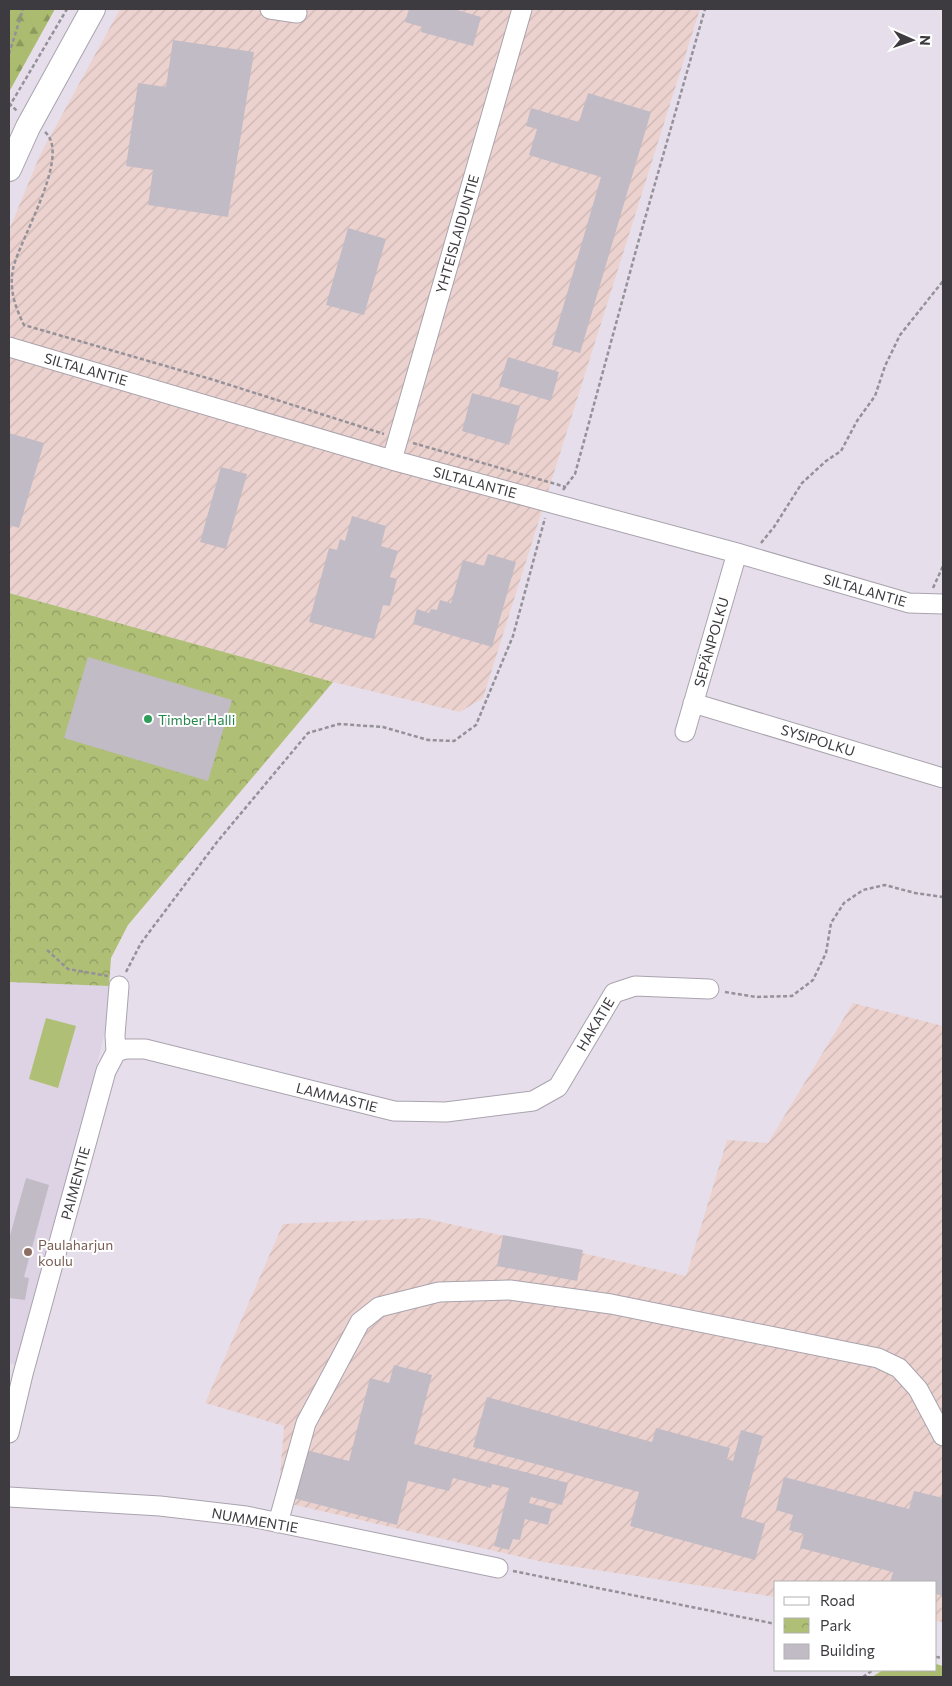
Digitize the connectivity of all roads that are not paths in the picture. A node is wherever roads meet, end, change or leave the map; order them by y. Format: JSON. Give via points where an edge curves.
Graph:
{"nodes":[{"id":1,"x":94,"y":9,"type":"edge"},
{"id":2,"x":270,"y":9,"type":"edge"},
{"id":3,"x":522,"y":9,"type":"edge"},
{"id":4,"x":297,"y":13,"type":"dead end"},
{"id":5,"x":9,"y":169,"type":"edge"},
{"id":6,"x":9,"y":347,"type":"edge"},
{"id":7,"x":392,"y":460,"type":"junction"},
{"id":8,"x":737,"y":553,"type":"junction"},
{"id":9,"x":938,"y":598,"type":"edge"},
{"id":10,"x":693,"y":703,"type":"junction"},
{"id":11,"x":685,"y":732,"type":"dead end"},
{"id":12,"x":943,"y":778,"type":"edge"},
{"id":13,"x":118,"y":986,"type":"road end"},
{"id":14,"x":709,"y":989,"type":"road end"},
{"id":15,"x":116,"y":1052,"type":"junction"},
{"id":16,"x":558,"y":1087,"type":"joint"},
{"id":17,"x":9,"y":1433,"type":"edge"},
{"id":18,"x":943,"y":1436,"type":"edge"},
{"id":19,"x":9,"y":1497,"type":"edge"},
{"id":20,"x":278,"y":1523,"type":"junction"},
{"id":21,"x":498,"y":1568,"type":"road end"}],
"edges":[{"from":1,"to":5,"type":"main road","via":[[31,122]]},
{"from":2,"to":4,"type":"street"},
{"from":3,"to":7,"type":"street","name":"YHTEISLAIDUNTIE"},
{"from":6,"to":7,"type":"street","name":"SILTALANTIE"},
{"from":7,"to":8,"type":"street","name":"SILTALANTIE"},
{"from":8,"to":9,"type":"street","name":"SILTALANTIE","via":[[909,603]]},
{"from":8,"to":10,"type":"street","name":"SEPÄNPOLKU"},
{"from":10,"to":11,"type":"street","name":"SEPÄNPOLKU"},
{"from":10,"to":12,"type":"street","name":"SYSIPOLKU"},
{"from":13,"to":15,"type":"street"},
{"from":14,"to":16,"type":"street","name":"HAKATIE","via":[[635,986],[614,993]]},
{"from":15,"to":16,"type":"street","name":"LAMMASTIE","via":[[144,1049],[394,1111],[446,1112],[533,1101]]},
{"from":15,"to":17,"type":"street","name":"PAIMENTIE","via":[[106,1071]]},
{"from":18,"to":20,"type":"street","via":[[918,1389],[899,1368],[878,1358],[611,1304],[510,1290],[439,1292],[379,1307],[360,1322],[306,1423]]},
{"from":19,"to":20,"type":"street","name":"NUMMENTIE","via":[[160,1506]]},
{"from":20,"to":21,"type":"street","name":"NUMMENTIE"}]}
